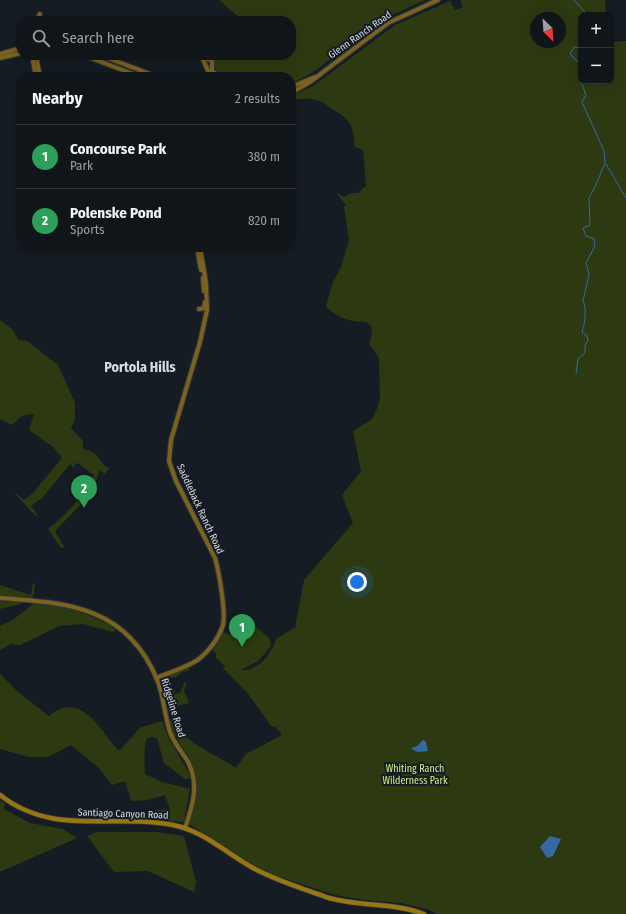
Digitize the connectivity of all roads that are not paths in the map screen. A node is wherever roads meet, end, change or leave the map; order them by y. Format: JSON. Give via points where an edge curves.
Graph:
{"nodes":[{"id":1,"x":438,"y":0,"type":"edge"},
{"id":2,"x":16,"y":49,"type":"edge"},
{"id":3,"x":0,"y":54,"type":"edge"},
{"id":4,"x":16,"y":54,"type":"edge"},
{"id":5,"x":0,"y":58,"type":"edge"},
{"id":6,"x":33,"y":60,"type":"edge"},
{"id":7,"x":37,"y":60,"type":"edge"},
{"id":8,"x":96,"y":60,"type":"edge"},
{"id":9,"x":113,"y":60,"type":"edge"},
{"id":10,"x":206,"y":61,"type":"edge"},
{"id":11,"x":35,"y":72,"type":"edge"},
{"id":12,"x":39,"y":72,"type":"edge"},
{"id":13,"x":128,"y":72,"type":"edge"},
{"id":14,"x":145,"y":72,"type":"edge"},
{"id":15,"x":210,"y":72,"type":"edge"},
{"id":16,"x":316,"y":77,"type":"junction"},
{"id":17,"x":296,"y":85,"type":"edge"},
{"id":18,"x":296,"y":90,"type":"edge"},
{"id":19,"x":199,"y":252,"type":"edge"},
{"id":20,"x":199,"y":252,"type":"edge"},
{"id":21,"x":203,"y":278,"type":"junction"},
{"id":22,"x":206,"y":293,"type":"junction"},
{"id":23,"x":198,"y":309,"type":"dead end"},
{"id":24,"x":0,"y":598,"type":"edge"},
{"id":25,"x":156,"y":678,"type":"junction"},
{"id":26,"x":0,"y":795,"type":"edge"},
{"id":27,"x":185,"y":828,"type":"junction"},
{"id":28,"x":424,"y":914,"type":"edge"}],
"edges":[{"from":1,"to":16,"type":"street","name":"Glenn Ranch Road","via":[[388,23]]},
{"from":2,"to":3,"type":"street"},
{"from":4,"to":5,"type":"street"},
{"from":6,"to":11,"type":"street"},
{"from":7,"to":12,"type":"street"},
{"from":8,"to":13,"type":"street"},
{"from":9,"to":14,"type":"street"},
{"from":10,"to":15,"type":"street"},
{"from":16,"to":17,"type":"street","name":"Glenn Ranch Road"},
{"from":16,"to":18,"type":"street","name":"Glenn Ranch Road"},
{"from":19,"to":21,"type":"street","name":"Saddleback Ranch Road"},
{"from":20,"to":22,"type":"street","name":"Saddleback Ranch Road"},
{"from":21,"to":22,"type":"street","name":"Saddleback Ranch Road"},
{"from":21,"to":23,"type":"street","via":[[205,306]]},
{"from":22,"to":25,"type":"street","name":"Saddleback Ranch Road","via":[[205,323],[174,427],[169,455],[176,481],[215,558],[223,623],[208,650],[196,660]]},
{"from":24,"to":25,"type":"street","name":"Ridgeline Road","via":[[58,603],[96,614],[126,634],[143,654]]},
{"from":25,"to":27,"type":"street","name":"Ridgeline Road","via":[[171,734],[189,764],[194,781],[194,799]]},
{"from":26,"to":27,"type":"main road","name":"Santiago Canyon Road","via":[[31,813],[54,819],[158,823]]},
{"from":27,"to":28,"type":"main road","name":"Santiago Canyon Road","via":[[206,837],[261,872],[316,893],[345,902],[399,908]]}]}
